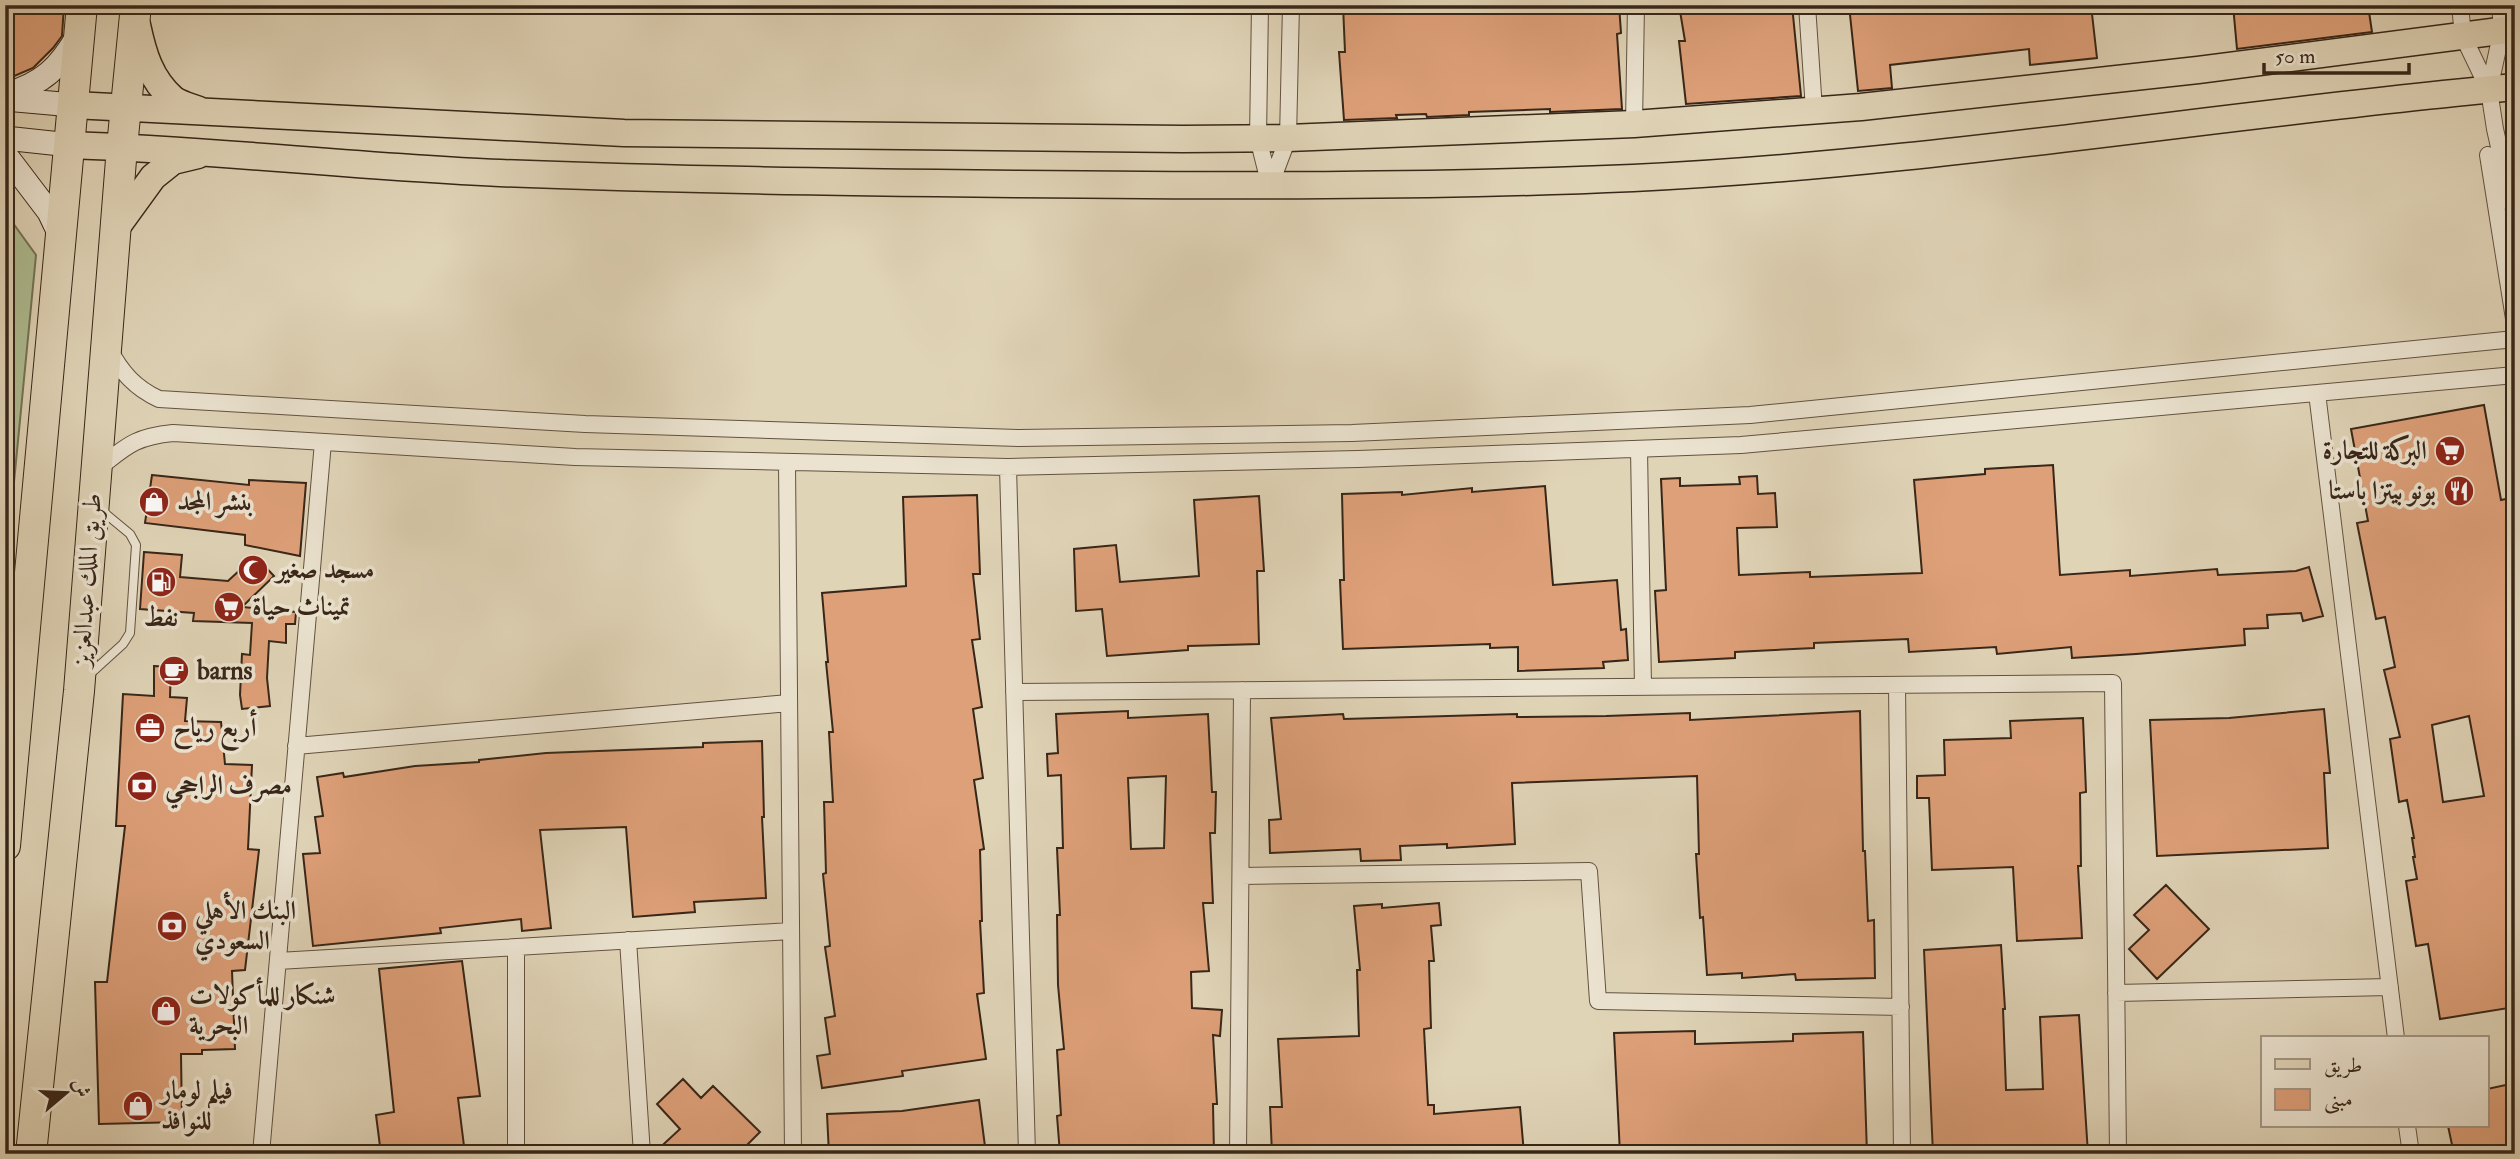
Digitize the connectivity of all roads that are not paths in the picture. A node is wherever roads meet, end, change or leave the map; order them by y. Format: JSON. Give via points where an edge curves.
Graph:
{"nodes":[{"id":1,"x":1260,"y":5,"type":"edge"},
{"id":2,"x":1291,"y":5,"type":"edge"},
{"id":3,"x":1636,"y":5,"type":"edge"},
{"id":4,"x":1807,"y":5,"type":"edge"},
{"id":5,"x":2460,"y":5,"type":"edge"},
{"id":6,"x":136,"y":11,"type":"edge"},
{"id":7,"x":81,"y":18,"type":"edge"},
{"id":8,"x":2506,"y":21,"type":"edge"},
{"id":9,"x":2463,"y":36,"type":"junction"},
{"id":10,"x":2502,"y":88,"type":"edge"},
{"id":11,"x":5,"y":97,"type":"edge"},
{"id":12,"x":74,"y":105,"type":"junction"},
{"id":13,"x":127,"y":109,"type":"junction"},
{"id":14,"x":1814,"y":110,"type":"junction"},
{"id":15,"x":207,"y":113,"type":"junction"},
{"id":16,"x":1634,"y":124,"type":"junction"},
{"id":17,"x":5,"y":138,"type":"edge"},
{"id":18,"x":1258,"y":138,"type":"junction"},
{"id":19,"x":1288,"y":138,"type":"junction"},
{"id":20,"x":70,"y":145,"type":"junction"},
{"id":21,"x":122,"y":147,"type":"junction"},
{"id":22,"x":206,"y":153,"type":"junction"},
{"id":23,"x":5,"y":154,"type":"edge"},
{"id":24,"x":2488,"y":155,"type":"dead end"},
{"id":25,"x":1270,"y":186,"type":"junction"},
{"id":26,"x":2515,"y":218,"type":"edge"},
{"id":27,"x":116,"y":228,"type":"junction"},
{"id":28,"x":61,"y":237,"type":"junction"},
{"id":29,"x":2515,"y":325,"type":"edge"},
{"id":30,"x":2515,"y":339,"type":"edge"},
{"id":31,"x":106,"y":343,"type":"junction"},
{"id":32,"x":2515,"y":375,"type":"edge"},
{"id":33,"x":2316,"y":393,"type":"junction"},
{"id":34,"x":323,"y":442,"type":"junction"},
{"id":35,"x":1639,"y":449,"type":"junction"},
{"id":36,"x":787,"y":462,"type":"junction"},
{"id":37,"x":1008,"y":467,"type":"junction"},
{"id":38,"x":95,"y":480,"type":"junction"},
{"id":39,"x":1897,"y":685,"type":"junction"},
{"id":40,"x":1643,"y":687,"type":"junction"},
{"id":41,"x":1242,"y":690,"type":"junction"},
{"id":42,"x":79,"y":691,"type":"junction"},
{"id":43,"x":1014,"y":692,"type":"junction"},
{"id":44,"x":789,"y":703,"type":"junction"},
{"id":45,"x":296,"y":746,"type":"junction"},
{"id":46,"x":8,"y":788,"type":"edge"},
{"id":47,"x":5,"y":846,"type":"edge"},
{"id":48,"x":1241,"y":876,"type":"junction"},
{"id":49,"x":791,"y":931,"type":"junction"},
{"id":50,"x":628,"y":940,"type":"junction"},
{"id":51,"x":516,"y":947,"type":"junction"},
{"id":52,"x":278,"y":961,"type":"junction"},
{"id":53,"x":2390,"y":987,"type":"junction"},
{"id":54,"x":2116,"y":993,"type":"junction"},
{"id":55,"x":1901,"y":1007,"type":"junction"},
{"id":56,"x":2396,"y":1036,"type":"edge"},
{"id":57,"x":2407,"y":1128,"type":"edge"},
{"id":58,"x":31,"y":1154,"type":"edge"},
{"id":59,"x":261,"y":1154,"type":"edge"},
{"id":60,"x":516,"y":1154,"type":"edge"},
{"id":61,"x":642,"y":1154,"type":"edge"},
{"id":62,"x":793,"y":1154,"type":"edge"},
{"id":63,"x":1027,"y":1154,"type":"edge"},
{"id":64,"x":1238,"y":1154,"type":"edge"},
{"id":65,"x":1902,"y":1154,"type":"edge"},
{"id":66,"x":2118,"y":1154,"type":"edge"},
{"id":67,"x":2411,"y":1154,"type":"edge"}],
"edges":[{"from":1,"to":18,"type":"street"},
{"from":2,"to":19,"type":"street"},
{"from":3,"to":16,"type":"street"},
{"from":4,"to":14,"type":"street"},
{"from":5,"to":9,"type":"street"},
{"from":6,"to":13,"type":"highway","name":"طريق الملك عبدالعزيز"},
{"from":6,"to":15,"type":"main road","via":[[145,58],[157,80],[175,100]]},
{"from":7,"to":11,"type":"main road","via":[[65,57],[45,78]]},
{"from":7,"to":12,"type":"highway"},
{"from":8,"to":9,"type":"main road"},
{"from":8,"to":10,"type":"street"},
{"from":9,"to":10,"type":"street"},
{"from":9,"to":14,"type":"main road","via":[[2171,73]]},
{"from":10,"to":25,"type":"main road","via":[[1853,161],[1638,178]]},
{"from":10,"to":26,"type":"street","via":[[2495,129]]},
{"from":11,"to":12,"type":"main road"},
{"from":12,"to":13,"type":"main road"},
{"from":12,"to":20,"type":"highway"},
{"from":13,"to":15,"type":"main road"},
{"from":13,"to":21,"type":"highway","name":"طريق الملك عبدالعزيز"},
{"from":14,"to":16,"type":"main road"},
{"from":15,"to":18,"type":"main road","via":[[624,133]]},
{"from":16,"to":19,"type":"main road"},
{"from":17,"to":20,"type":"main road"},
{"from":18,"to":19,"type":"main road"},
{"from":18,"to":25,"type":"street"},
{"from":19,"to":25,"type":"street"},
{"from":20,"to":21,"type":"main road"},
{"from":20,"to":28,"type":"highway"},
{"from":21,"to":22,"type":"main road"},
{"from":21,"to":27,"type":"highway","name":"طريق الملك عبدالعزيز"},
{"from":22,"to":25,"type":"main road","via":[[498,173]]},
{"from":22,"to":27,"type":"main road","via":[[173,161],[153,177]]},
{"from":23,"to":28,"type":"main road","via":[[49,212]]},
{"from":24,"to":29,"type":"street"},
{"from":27,"to":31,"type":"highway","name":"طريق الملك عبدالعزيز"},
{"from":28,"to":46,"type":"highway"},
{"from":30,"to":31,"type":"street","via":[[1750,415],[1352,433],[1019,438],[586,424],[159,399],[141,391],[119,368]]},
{"from":31,"to":38,"type":"highway","name":"طريق الملك عبدالعزيز"},
{"from":32,"to":33,"type":"street"},
{"from":33,"to":35,"type":"street","via":[[1741,445]]},
{"from":33,"to":53,"type":"street"},
{"from":34,"to":36,"type":"street","via":[[575,457]]},
{"from":34,"to":38,"type":"street","via":[[149,435],[135,440]]},
{"from":34,"to":45,"type":"street"},
{"from":35,"to":37,"type":"street"},
{"from":35,"to":40,"type":"street"},
{"from":36,"to":37,"type":"street"},
{"from":36,"to":44,"type":"street"},
{"from":37,"to":43,"type":"street"},
{"from":38,"to":42,"type":"highway","name":"طريق الملك عبدالعزيز"},
{"from":38,"to":42,"type":"lane","via":[[102,511],[130,534],[136,545],[132,626],[123,645],[91,673]]},
{"from":39,"to":40,"type":"street"},
{"from":39,"to":54,"type":"street","via":[[2113,683]]},
{"from":39,"to":55,"type":"street"},
{"from":40,"to":41,"type":"street"},
{"from":41,"to":43,"type":"street"},
{"from":41,"to":48,"type":"street"},
{"from":42,"to":58,"type":"highway","name":"طريق الملك عبدالعزيز"},
{"from":43,"to":63,"type":"street"},
{"from":44,"to":45,"type":"street"},
{"from":44,"to":49,"type":"street"},
{"from":45,"to":52,"type":"street"},
{"from":46,"to":47,"type":"highway"},
{"from":48,"to":55,"type":"street","via":[[1589,871],[1598,1001]]},
{"from":48,"to":64,"type":"street"},
{"from":49,"to":50,"type":"street"},
{"from":49,"to":62,"type":"street"},
{"from":50,"to":51,"type":"street"},
{"from":50,"to":61,"type":"street"},
{"from":51,"to":52,"type":"street"},
{"from":51,"to":60,"type":"street"},
{"from":52,"to":59,"type":"street"},
{"from":53,"to":54,"type":"street"},
{"from":53,"to":56,"type":"street"},
{"from":54,"to":66,"type":"street"},
{"from":55,"to":65,"type":"street"},
{"from":57,"to":67,"type":"street"}]}
